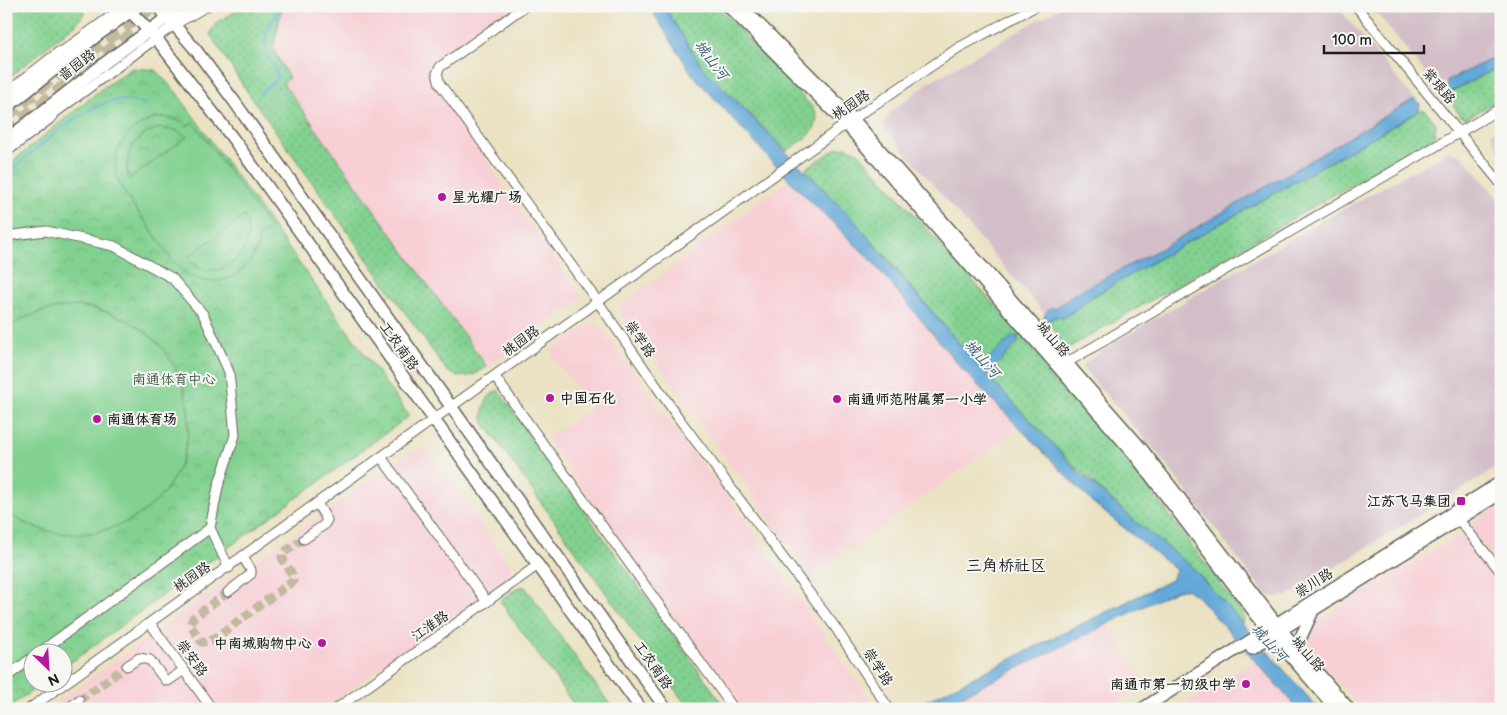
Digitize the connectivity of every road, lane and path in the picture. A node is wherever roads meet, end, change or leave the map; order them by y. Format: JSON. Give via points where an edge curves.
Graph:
{"nodes":[{"id":1,"x":158,"y":6,"type":"edge"},
{"id":2,"x":188,"y":6,"type":"edge"},
{"id":3,"x":207,"y":6,"type":"edge"},
{"id":4,"x":526,"y":6,"type":"edge"},
{"id":5,"x":728,"y":6,"type":"edge"},
{"id":6,"x":741,"y":6,"type":"edge"},
{"id":7,"x":1036,"y":6,"type":"edge"},
{"id":8,"x":1356,"y":6,"type":"edge"},
{"id":9,"x":129,"y":8,"type":"edge"},
{"id":10,"x":171,"y":21,"type":"junction"},
{"id":11,"x":152,"y":35,"type":"junction"},
{"id":12,"x":60,"y":54,"type":"junction"},
{"id":13,"x":6,"y":89,"type":"edge"},
{"id":14,"x":6,"y":96,"type":"edge"},
{"id":15,"x":6,"y":108,"type":"edge"},
{"id":16,"x":1501,"y":108,"type":"edge"},
{"id":17,"x":51,"y":115,"type":"junction"},
{"id":18,"x":850,"y":122,"type":"junction"},
{"id":19,"x":1459,"y":131,"type":"junction"},
{"id":20,"x":6,"y":140,"type":"edge"},
{"id":21,"x":6,"y":149,"type":"edge"},
{"id":22,"x":6,"y":157,"type":"edge"},
{"id":23,"x":1501,"y":184,"type":"edge"},
{"id":24,"x":6,"y":236,"type":"edge"},
{"id":25,"x":598,"y":302,"type":"junction"},
{"id":26,"x":1063,"y":365,"type":"junction"},
{"id":27,"x":494,"y":377,"type":"junction"},
{"id":28,"x":452,"y":408,"type":"junction"},
{"id":29,"x":434,"y":420,"type":"junction"},
{"id":30,"x":381,"y":457,"type":"junction"},
{"id":31,"x":1501,"y":482,"type":"edge"},
{"id":32,"x":1501,"y":493,"type":"edge"},
{"id":33,"x":317,"y":503,"type":"junction"},
{"id":34,"x":1459,"y":520,"type":"junction"},
{"id":35,"x":210,"y":528,"type":"junction"},
{"id":36,"x":304,"y":539,"type":"tunnel mouth"},
{"id":37,"x":243,"y":557,"type":"junction"},
{"id":38,"x":538,"y":565,"type":"junction"},
{"id":39,"x":229,"y":568,"type":"junction"},
{"id":40,"x":1501,"y":572,"type":"edge"},
{"id":41,"x":228,"y":592,"type":"tunnel mouth"},
{"id":42,"x":486,"y":602,"type":"junction"},
{"id":43,"x":1313,"y":612,"type":"junction"},
{"id":44,"x":150,"y":623,"type":"junction"},
{"id":45,"x":1271,"y":633,"type":"junction"},
{"id":46,"x":54,"y":642,"type":"edge"},
{"id":47,"x":1299,"y":651,"type":"junction"},
{"id":48,"x":1239,"y":652,"type":"junction"},
{"id":49,"x":22,"y":665,"type":"edge"},
{"id":50,"x":127,"y":666,"type":"tunnel mouth"},
{"id":51,"x":184,"y":670,"type":"junction"},
{"id":52,"x":6,"y":677,"type":"edge"},
{"id":53,"x":79,"y":700,"type":"tunnel mouth"},
{"id":54,"x":33,"y":708,"type":"edge"},
{"id":55,"x":68,"y":709,"type":"edge"},
{"id":56,"x":212,"y":709,"type":"edge"},
{"id":57,"x":336,"y":709,"type":"edge"},
{"id":58,"x":641,"y":709,"type":"edge"},
{"id":59,"x":666,"y":709,"type":"edge"},
{"id":60,"x":734,"y":709,"type":"edge"},
{"id":61,"x":888,"y":709,"type":"edge"},
{"id":62,"x":1142,"y":709,"type":"edge"},
{"id":63,"x":1155,"y":709,"type":"edge"},
{"id":64,"x":1336,"y":709,"type":"edge"},
{"id":65,"x":1349,"y":709,"type":"edge"}],
"edges":[{"from":1,"to":10,"type":"main road","name":"工农南路"},
{"from":2,"to":10,"type":"main road","name":"啬园路"},
{"from":3,"to":10,"type":"street"},
{"from":4,"to":25,"type":"street","name":"崇学路","via":[[440,67],[437,73],[440,84]]},
{"from":5,"to":18,"type":"main road","name":"城山路"},
{"from":6,"to":18,"type":"main road","name":"城山路"},
{"from":7,"to":18,"type":"street","name":"桃园路","via":[[958,48]]},
{"from":8,"to":19,"type":"street","name":"紫琅路"},
{"from":9,"to":11,"type":"main road","name":"工农南路"},
{"from":9,"to":12,"type":"street"},
{"from":9,"to":15,"type":"main road","name":"啬园路"},
{"from":10,"to":11,"type":"main road","name":"啬园路"},
{"from":10,"to":28,"type":"main road","name":"工农南路","via":[[234,102]]},
{"from":11,"to":17,"type":"street"},
{"from":11,"to":20,"type":"main road","name":"啬园路","via":[[60,97]]},
{"from":11,"to":29,"type":"main road","name":"工农南路","via":[[234,140]]},
{"from":12,"to":13,"type":"street"},
{"from":12,"to":14,"type":"highway"},
{"from":16,"to":19,"type":"street"},
{"from":17,"to":21,"type":"highway"},
{"from":17,"to":22,"type":"street"},
{"from":18,"to":25,"type":"street","name":"桃园路"},
{"from":18,"to":26,"type":"main road","name":"城山路"},
{"from":19,"to":23,"type":"street","name":"紫琅路"},
{"from":19,"to":26,"type":"street"},
{"from":24,"to":35,"type":"street","via":[[46,231],[114,246],[172,278],[203,314],[229,372],[236,435],[218,487]]},
{"from":25,"to":27,"type":"street","name":"桃园路"},
{"from":25,"to":61,"type":"street","name":"崇学路","via":[[680,420],[835,627]]},
{"from":26,"to":45,"type":"main road","name":"城山路","via":[[1141,448]]},
{"from":27,"to":28,"type":"street","name":"桃园路"},
{"from":27,"to":60,"type":"street"},
{"from":28,"to":29,"type":"street","name":"桃园路"},
{"from":28,"to":59,"type":"main road","name":"工农南路"},
{"from":29,"to":30,"type":"street","name":"桃园路"},
{"from":29,"to":38,"type":"main road","name":"工农南路"},
{"from":30,"to":33,"type":"street","name":"桃园路"},
{"from":30,"to":42,"type":"street"},
{"from":31,"to":45,"type":"main road","name":"崇川路"},
{"from":32,"to":34,"type":"main road","name":"崇川路"},
{"from":33,"to":36,"type":"street","via":[[327,520]]},
{"from":33,"to":37,"type":"street","name":"桃园路"},
{"from":34,"to":40,"type":"street"},
{"from":34,"to":43,"type":"main road","name":"崇川路"},
{"from":35,"to":39,"type":"street"},
{"from":35,"to":46,"type":"street"},
{"from":37,"to":39,"type":"street","name":"桃园路"},
{"from":37,"to":41,"type":"street","via":[[252,570],[251,574]]},
{"from":38,"to":42,"type":"street","name":"江淮路"},
{"from":38,"to":58,"type":"main road","name":"工农南路"},
{"from":39,"to":44,"type":"street","name":"桃园路"},
{"from":42,"to":57,"type":"street","name":"江淮路"},
{"from":43,"to":45,"type":"main road","name":"崇川路"},
{"from":43,"to":47,"type":"main road","via":[[1300,639]]},
{"from":44,"to":51,"type":"street","name":"崇安路"},
{"from":44,"to":54,"type":"street","name":"桃园路"},
{"from":45,"to":47,"type":"main road","name":"城山路"},
{"from":45,"to":48,"type":"main road","name":"崇川路"},
{"from":45,"to":64,"type":"main road","name":"城山路"},
{"from":47,"to":65,"type":"main road","name":"城山路"},
{"from":48,"to":62,"type":"main road","name":"崇川路"},
{"from":48,"to":63,"type":"main road","name":"崇川路"},
{"from":49,"to":52,"type":"street"},
{"from":50,"to":51,"type":"street","via":[[139,658],[150,660],[168,681]]},
{"from":51,"to":56,"type":"street","name":"崇安路"},
{"from":53,"to":55,"type":"street"}]}
